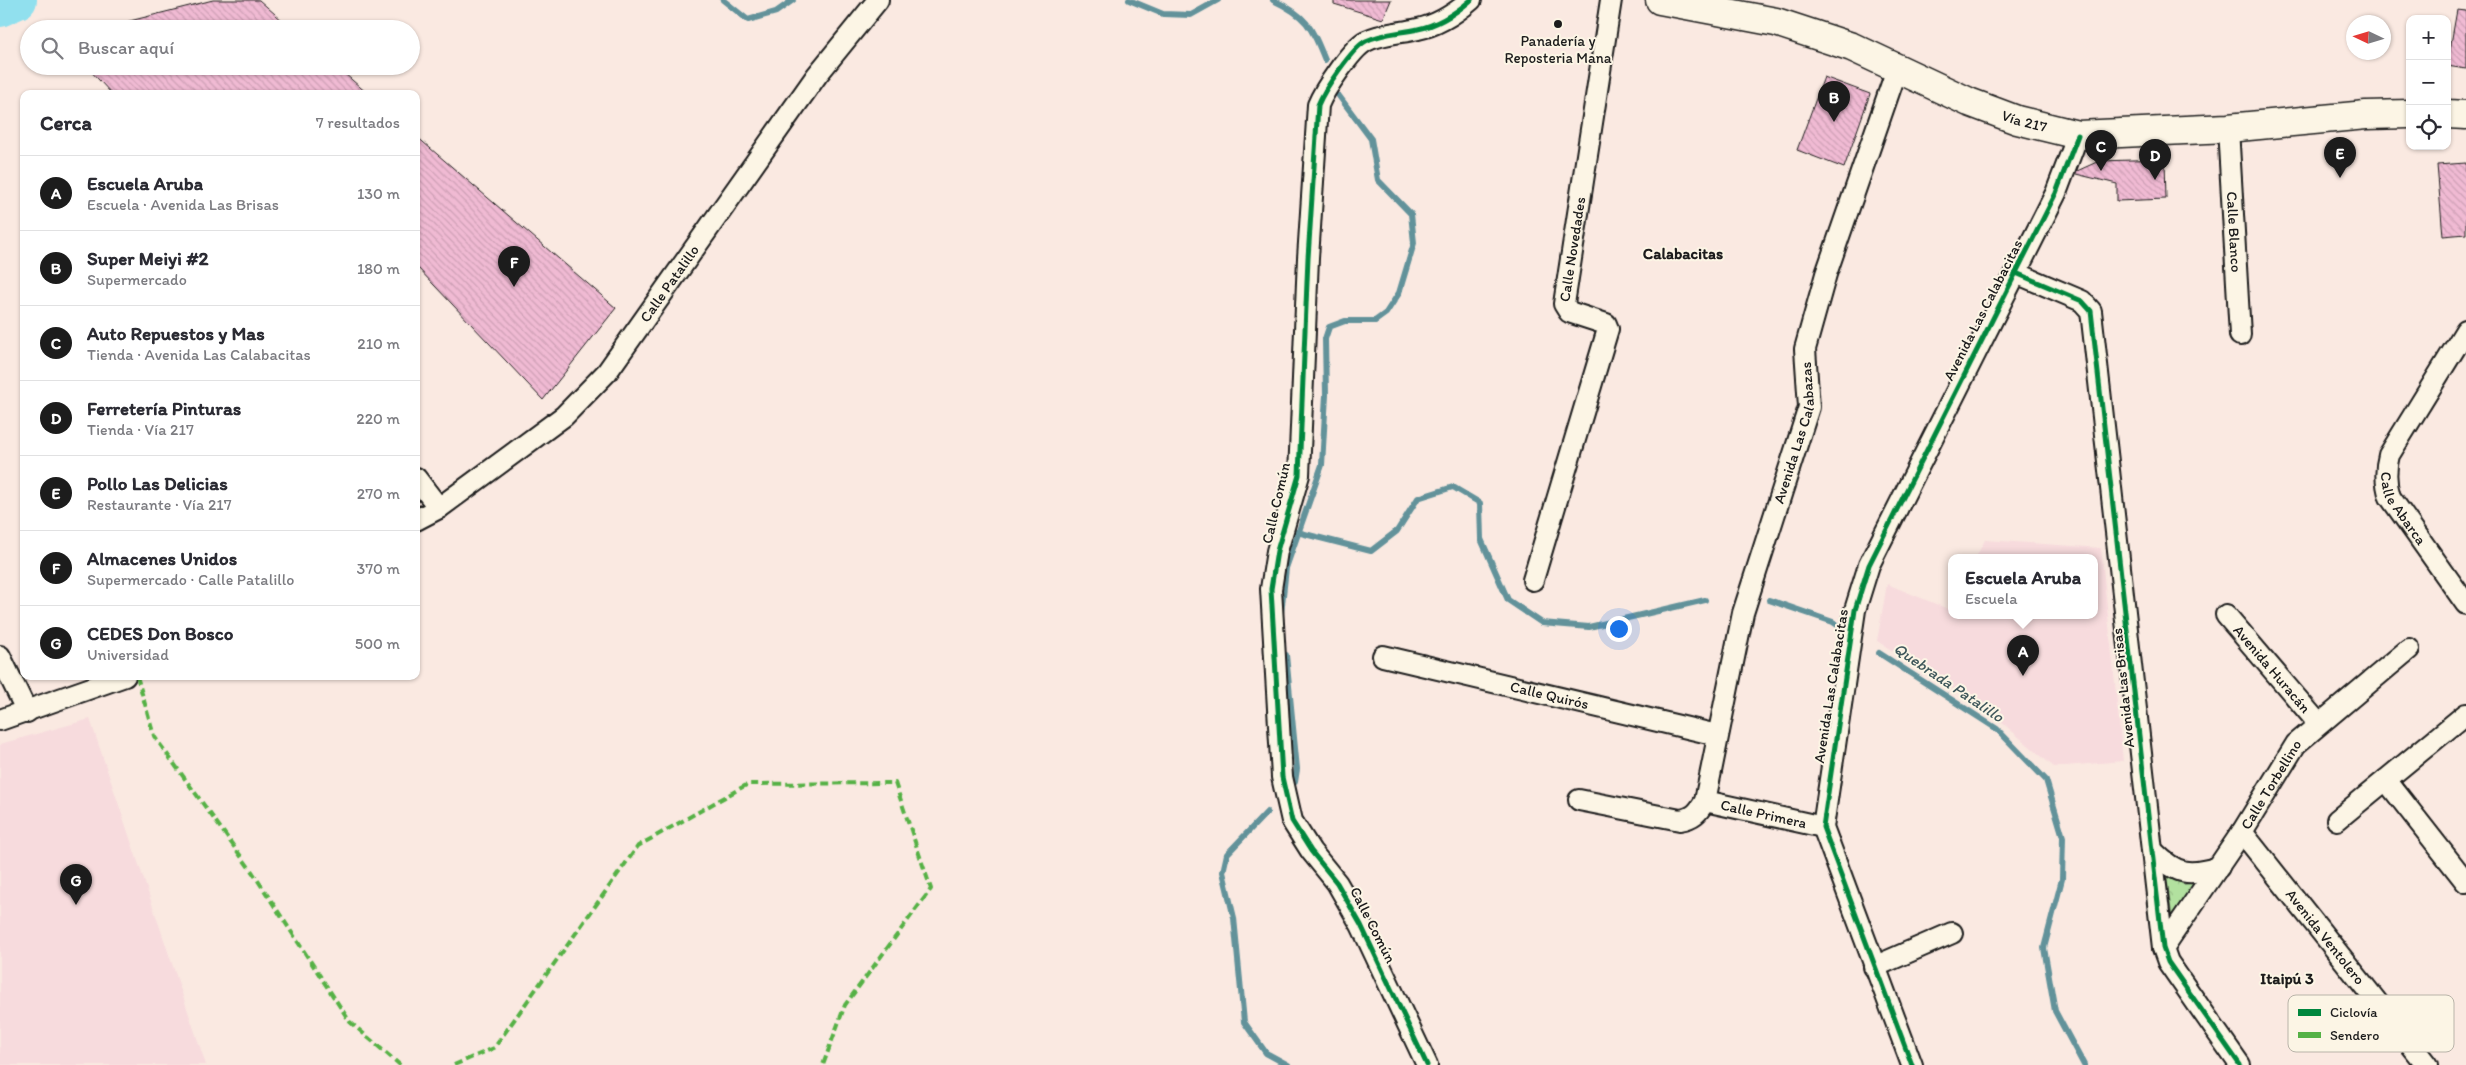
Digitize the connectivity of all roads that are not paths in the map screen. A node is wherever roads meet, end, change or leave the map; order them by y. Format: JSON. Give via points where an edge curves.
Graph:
{"nodes":[{"id":1,"x":878,"y":0,"type":"edge"},
{"id":2,"x":1471,"y":0,"type":"edge"},
{"id":3,"x":1611,"y":0,"type":"edge"},
{"id":4,"x":1660,"y":0,"type":"edge"},
{"id":5,"x":1897,"y":69,"type":"junction"},
{"id":6,"x":2406,"y":114,"type":"edge"},
{"id":7,"x":2451,"y":114,"type":"edge"},
{"id":8,"x":2466,"y":115,"type":"edge"},
{"id":9,"x":2228,"y":128,"type":"junction"},
{"id":10,"x":2078,"y":135,"type":"junction"},
{"id":11,"x":2016,"y":273,"type":"junction"},
{"id":12,"x":2466,"y":330,"type":"edge"},
{"id":13,"x":2240,"y":335,"type":"dead end"},
{"id":14,"x":420,"y":483,"type":"edge"},
{"id":15,"x":439,"y":508,"type":"junction"},
{"id":16,"x":420,"y":518,"type":"edge"},
{"id":17,"x":1533,"y":580,"type":"dead end"},
{"id":18,"x":2466,"y":604,"type":"edge"},
{"id":19,"x":2226,"y":615,"type":"dead end"},
{"id":20,"x":2409,"y":649,"type":"dead end"},
{"id":21,"x":0,"y":656,"type":"edge"},
{"id":22,"x":1383,"y":656,"type":"dead end"},
{"id":23,"x":114,"y":680,"type":"edge"},
{"id":24,"x":27,"y":712,"type":"junction"},
{"id":25,"x":2466,"y":714,"type":"edge"},
{"id":26,"x":0,"y":720,"type":"edge"},
{"id":27,"x":2318,"y":723,"type":"junction"},
{"id":28,"x":1717,"y":735,"type":"junction"},
{"id":29,"x":2386,"y":780,"type":"junction"},
{"id":30,"x":1579,"y":800,"type":"dead end"},
{"id":31,"x":1704,"y":801,"type":"junction"},
{"id":32,"x":2337,"y":820,"type":"dead end"},
{"id":33,"x":1823,"y":827,"type":"junction"},
{"id":34,"x":2242,"y":832,"type":"junction"},
{"id":35,"x":2154,"y":852,"type":"junction"},
{"id":36,"x":2219,"y":866,"type":"junction"},
{"id":37,"x":2466,"y":882,"type":"edge"},
{"id":38,"x":1952,"y":933,"type":"dead end"},
{"id":39,"x":2163,"y":948,"type":"junction"},
{"id":40,"x":1874,"y":968,"type":"junction"},
{"id":41,"x":2371,"y":995,"type":"edge"},
{"id":42,"x":2416,"y":1052,"type":"edge"},
{"id":43,"x":1427,"y":1065,"type":"edge"},
{"id":44,"x":1912,"y":1065,"type":"edge"},
{"id":45,"x":2240,"y":1065,"type":"edge"},
{"id":46,"x":2426,"y":1065,"type":"edge"}],
"edges":[{"from":1,"to":15,"type":"street","name":"Calle Patalillo","via":[[817,75],[607,372],[564,416]]},
{"from":2,"to":43,"type":"street","name":"Calle Común","via":[[1455,14],[1420,29],[1384,34],[1364,42],[1325,88],[1318,105],[1308,248],[1299,475],[1277,551],[1271,589],[1282,777],[1292,821],[1337,883],[1361,925]]},
{"from":3,"to":17,"type":"street","name":"Calle Novedades","via":[[1564,304],[1568,312],[1606,324],[1608,330]]},
{"from":4,"to":5,"type":"main road","name":"Vía 217","via":[[1776,22],[1852,46]]},
{"from":5,"to":10,"type":"main road","name":"Vía 217","via":[[2017,120]]},
{"from":5,"to":28,"type":"street","name":"Avenida Las Calabazas","via":[[1826,274],[1805,349],[1808,407],[1743,613]]},
{"from":6,"to":9,"type":"main road","name":"Vía 217","via":[[2366,114]]},
{"from":7,"to":8,"type":"main road"},
{"from":9,"to":10,"type":"main road","name":"Vía 217"},
{"from":9,"to":13,"type":"street","name":"Calle Blanco"},
{"from":10,"to":11,"type":"street","name":"Avenida Las Calabacitas","via":[[2056,193]]},
{"from":11,"to":33,"type":"street","name":"Avenida Las Calabacitas","via":[[1869,565],[1855,610]]},
{"from":11,"to":35,"type":"street","name":"Avenida Las Brisas","via":[[2082,301],[2092,311]]},
{"from":12,"to":18,"type":"street","name":"Calle Abarca","via":[[2389,455],[2385,469],[2390,497]]},
{"from":14,"to":15,"type":"street"},
{"from":15,"to":16,"type":"street","name":"Calle Patalillo"},
{"from":19,"to":27,"type":"street","name":"Avenida Huracán"},
{"from":20,"to":27,"type":"street","name":"Calle Torbellino"},
{"from":21,"to":24,"type":"street"},
{"from":22,"to":28,"type":"street","name":"Calle Quirós"},
{"from":23,"to":24,"type":"street"},
{"from":24,"to":26,"type":"street"},
{"from":25,"to":29,"type":"street"},
{"from":27,"to":34,"type":"street","name":"Calle Torbellino","via":[[2296,744]]},
{"from":28,"to":31,"type":"street","name":"Avenida Las Calabazas"},
{"from":29,"to":32,"type":"street"},
{"from":29,"to":37,"type":"street"},
{"from":30,"to":31,"type":"street","via":[[1680,820],[1698,813]]},
{"from":31,"to":33,"type":"street","name":"Calle Primera"},
{"from":33,"to":40,"type":"street","name":"Avenida Las Calabacitas"},
{"from":34,"to":36,"type":"street","name":"Calle Torbellino"},
{"from":34,"to":41,"type":"street","name":"Avenida Ventolero"},
{"from":35,"to":36,"type":"street","via":[[2171,867],[2188,873]]},
{"from":35,"to":39,"type":"street","name":"Avenida Las Brisas"},
{"from":36,"to":39,"type":"street","name":"Calle Torbellino"},
{"from":38,"to":40,"type":"street"},
{"from":39,"to":45,"type":"street","name":"Avenida Las Brisas","via":[[2168,962]]},
{"from":40,"to":44,"type":"street","name":"Avenida Las Calabacitas"},
{"from":42,"to":46,"type":"street","name":"Avenida Ventolero"}]}
